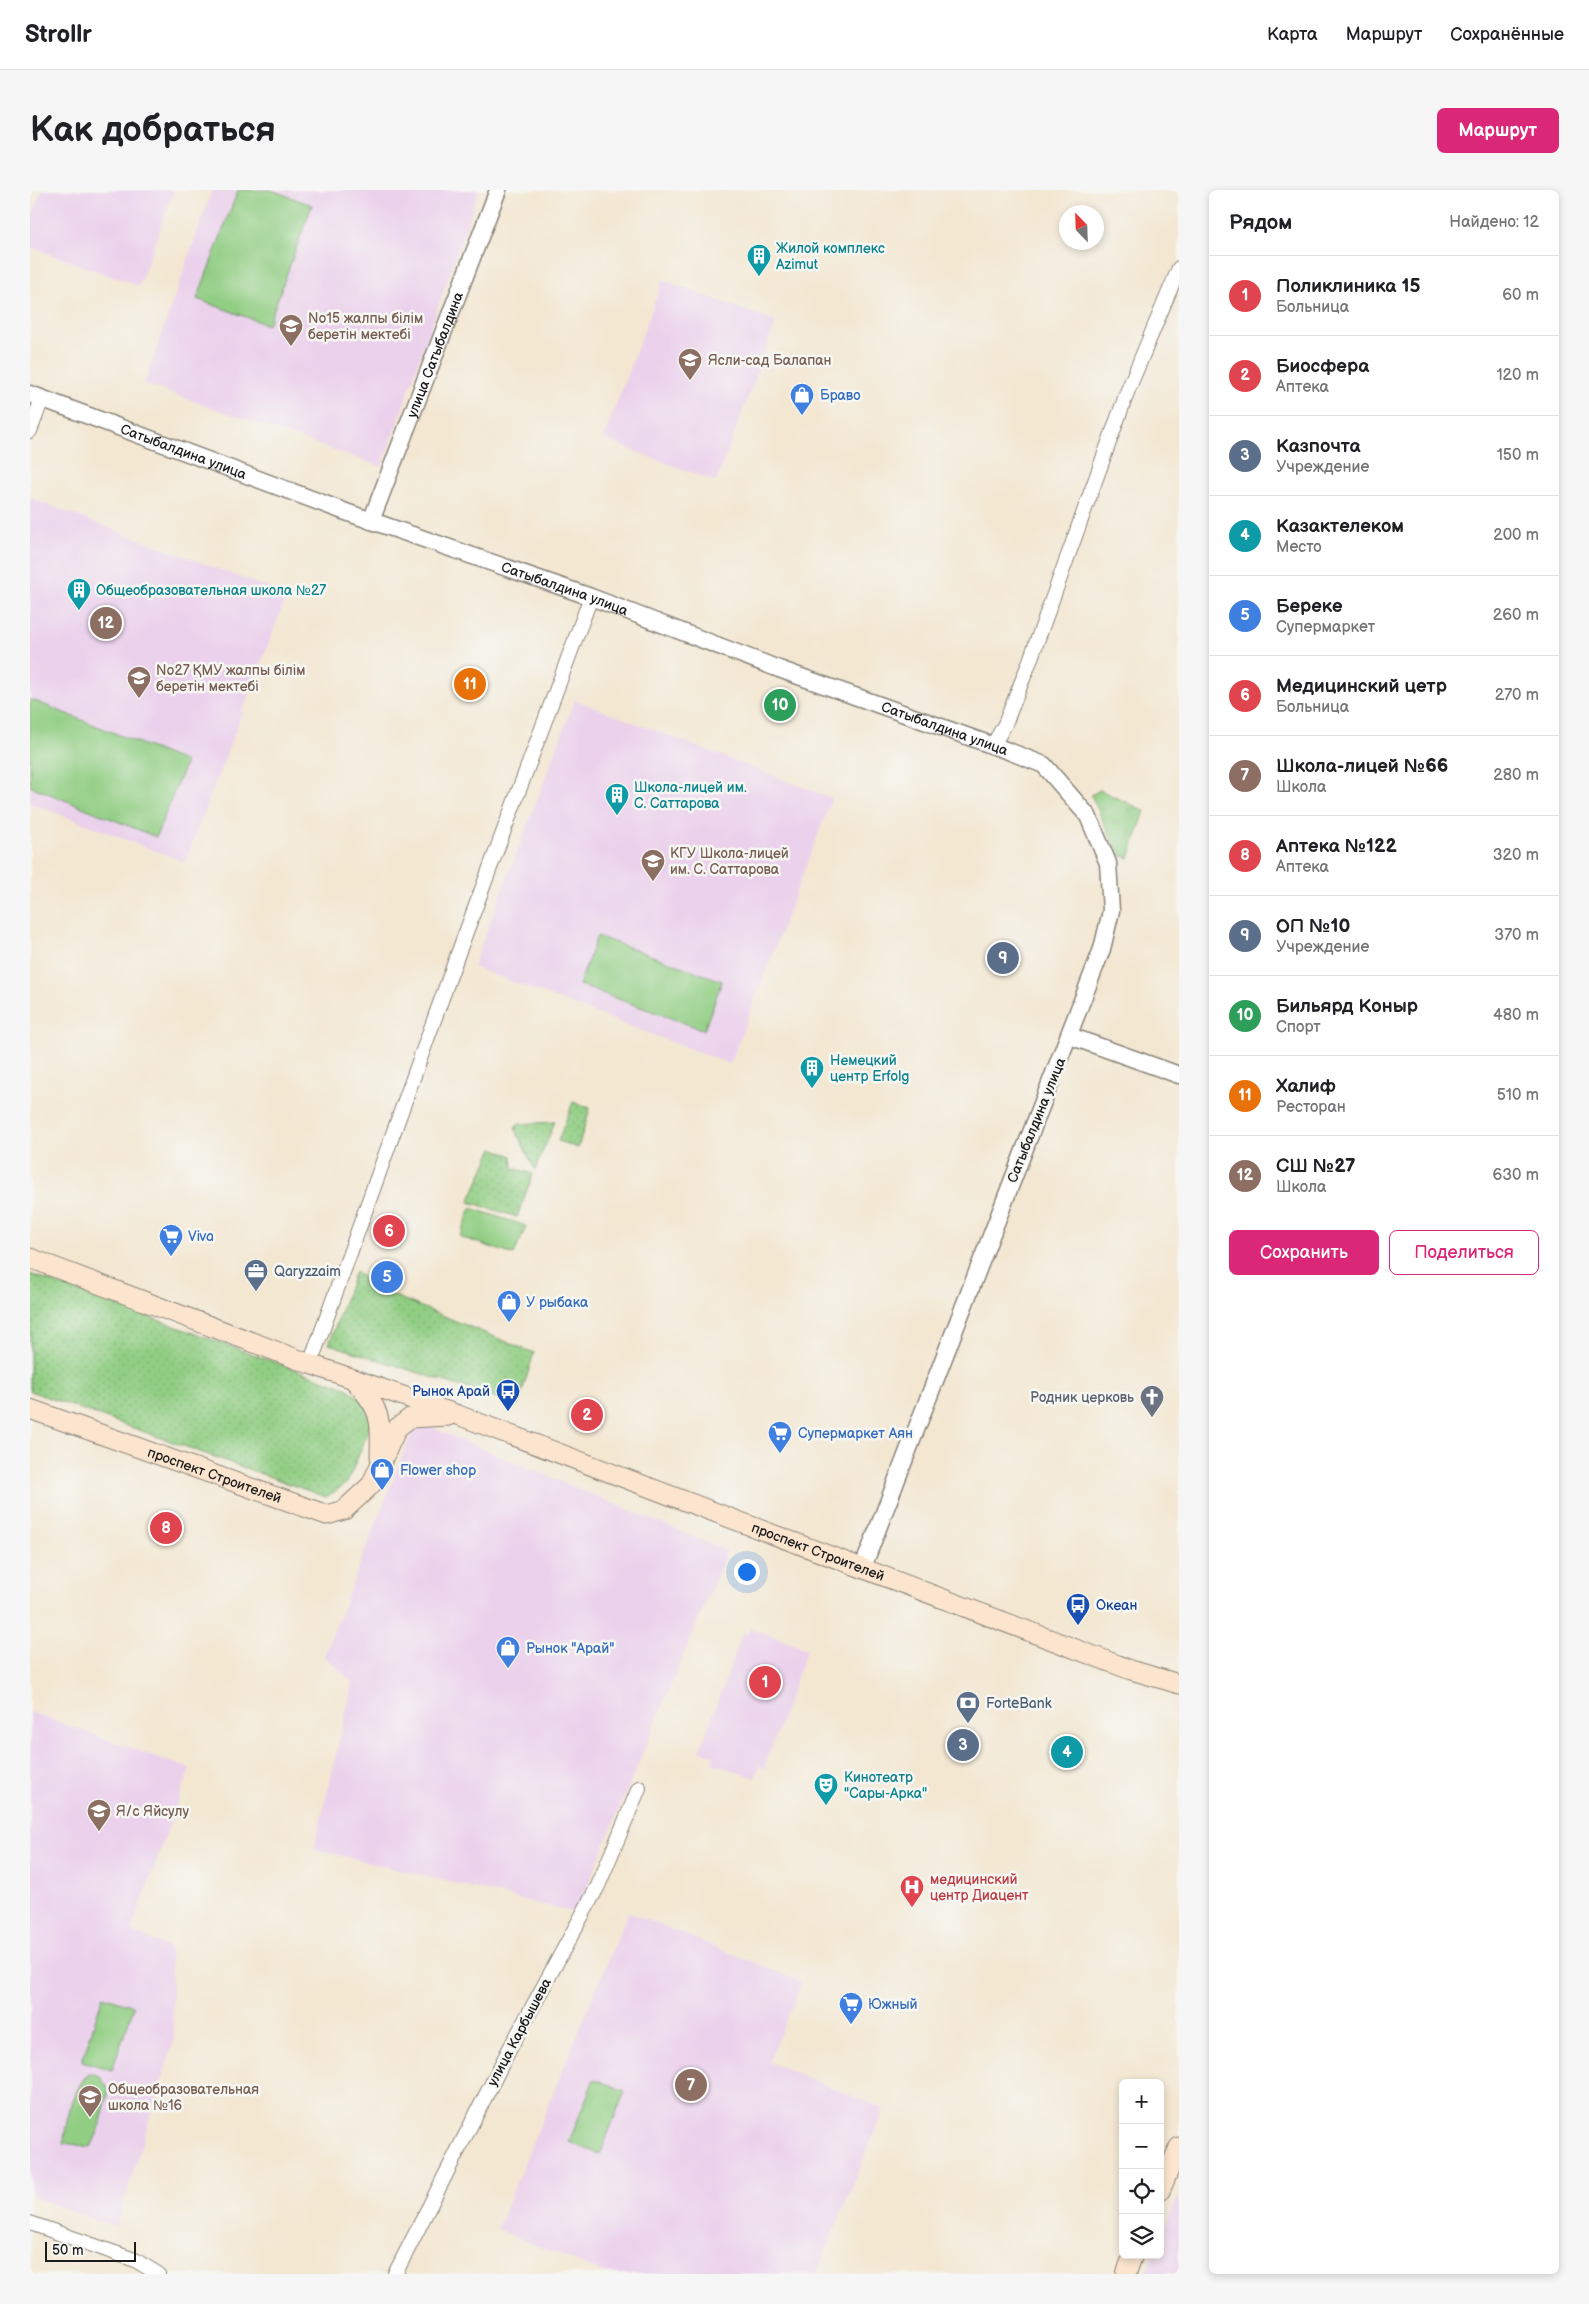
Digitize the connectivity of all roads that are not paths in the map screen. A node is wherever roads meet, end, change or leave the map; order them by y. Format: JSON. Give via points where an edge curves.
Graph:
{"nodes":[{"id":1,"x":498,"y":190,"type":"edge"},
{"id":2,"x":1179,"y":268,"type":"edge"},
{"id":3,"x":36,"y":396,"type":"edge"},
{"id":4,"x":30,"y":431,"type":"edge"},
{"id":5,"x":371,"y":521,"type":"junction"},
{"id":6,"x":591,"y":597,"type":"junction"},
{"id":7,"x":992,"y":747,"type":"junction"},
{"id":8,"x":1070,"y":1036,"type":"junction"},
{"id":9,"x":1179,"y":1074,"type":"edge"},
{"id":10,"x":30,"y":1258,"type":"edge"},
{"id":11,"x":310,"y":1364,"type":"junction"},
{"id":12,"x":352,"y":1377,"type":"junction"},
{"id":13,"x":30,"y":1409,"type":"edge"},
{"id":14,"x":458,"y":1415,"type":"junction"},
{"id":15,"x":380,"y":1463,"type":"junction"},
{"id":16,"x":863,"y":1567,"type":"junction"},
{"id":17,"x":1179,"y":1684,"type":"edge"},
{"id":18,"x":639,"y":1788,"type":"dead end"},
{"id":19,"x":1179,"y":2147,"type":"edge"},
{"id":20,"x":1164,"y":2182,"type":"edge"},
{"id":21,"x":30,"y":2223,"type":"edge"},
{"id":22,"x":1132,"y":2259,"type":"edge"},
{"id":23,"x":158,"y":2274,"type":"edge"},
{"id":24,"x":395,"y":2274,"type":"edge"},
{"id":25,"x":1126,"y":2274,"type":"edge"}],
"edges":[{"from":1,"to":5,"type":"street","name":"улица Сатыбалдина"},
{"from":2,"to":7,"type":"street","via":[[1128,390],[1005,724]]},
{"from":3,"to":4,"type":"street"},
{"from":3,"to":5,"type":"street","name":"Сатыбалдина улица"},
{"from":5,"to":6,"type":"street","name":"Сатыбалдина улица"},
{"from":6,"to":7,"type":"street","name":"Сатыбалдина улица"},
{"from":6,"to":11,"type":"street"},
{"from":7,"to":8,"type":"street","name":"Сатыбалдина улица","via":[[1044,765],[1088,816],[1108,863],[1112,911],[1102,950]]},
{"from":8,"to":9,"type":"street"},
{"from":8,"to":16,"type":"street","name":"Сатыбалдина улица"},
{"from":10,"to":11,"type":"main road","name":"проспект Строителей"},
{"from":11,"to":12,"type":"main road","name":"проспект Строителей"},
{"from":12,"to":14,"type":"main road","name":"проспект Строителей"},
{"from":12,"to":15,"type":"main road","name":"проспект Строителей","via":[[368,1395],[379,1415]]},
{"from":13,"to":15,"type":"main road","name":"проспект Строителей","via":[[326,1515],[344,1510],[371,1485]]},
{"from":14,"to":15,"type":"main road","name":"проспект Строителей","via":[[410,1418],[397,1428]]},
{"from":14,"to":16,"type":"main road","name":"проспект Строителей"},
{"from":16,"to":17,"type":"main road","name":"проспект Строителей","via":[[1131,1670]]},
{"from":18,"to":24,"type":"street","name":"улица Карбышева","via":[[598,1886],[509,2050]]},
{"from":19,"to":20,"type":"main road"},
{"from":21,"to":23,"type":"street","via":[[136,2260]]},
{"from":22,"to":25,"type":"main road"}]}
